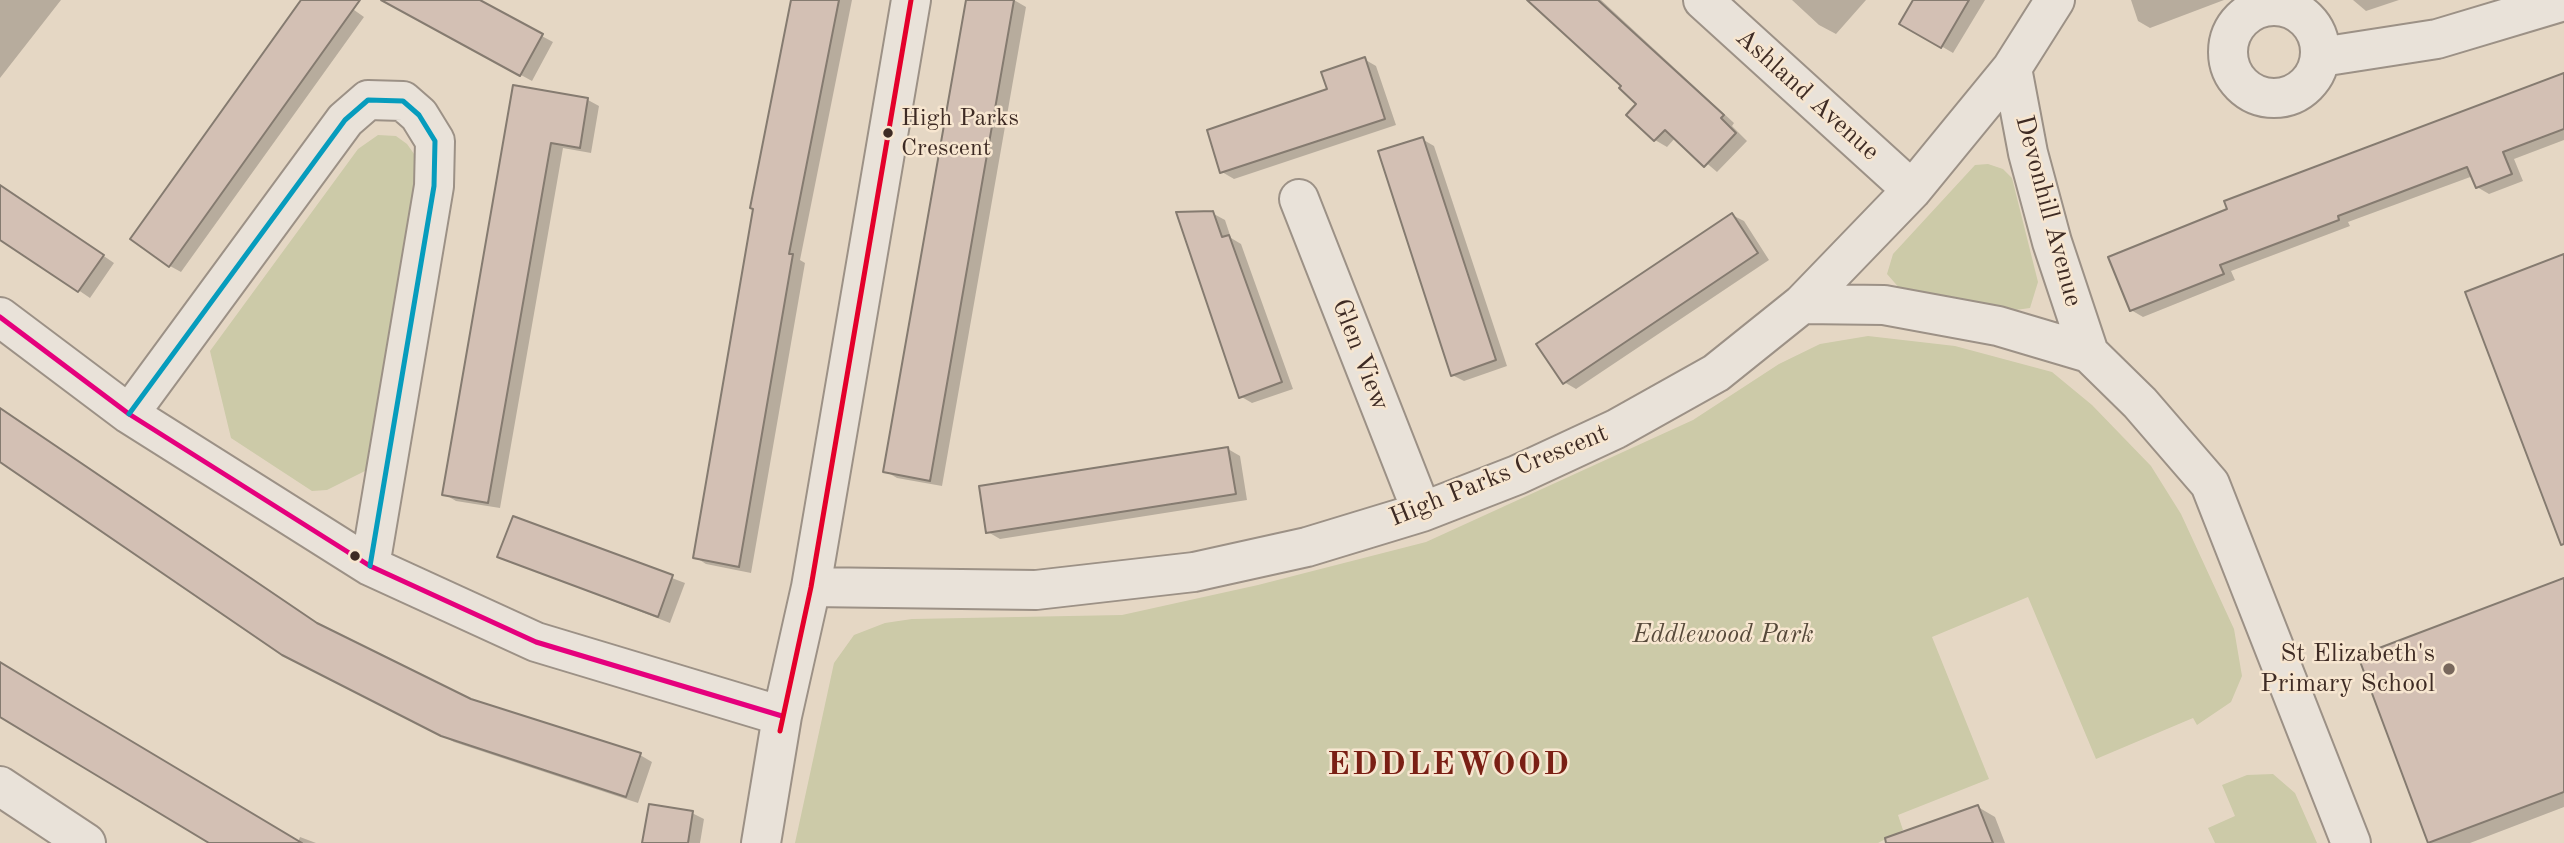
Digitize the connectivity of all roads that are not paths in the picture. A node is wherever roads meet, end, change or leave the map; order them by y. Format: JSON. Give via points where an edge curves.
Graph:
{"nodes":[{"id":1,"x":911,"y":0,"type":"edge"},
{"id":2,"x":1703,"y":0,"type":"edge"},
{"id":3,"x":2055,"y":0,"type":"edge"},
{"id":4,"x":2564,"y":1,"type":"edge"},
{"id":5,"x":2491,"y":12,"type":"edge"},
{"id":6,"x":2321,"y":57,"type":"dead end"},
{"id":7,"x":2012,"y":68,"type":"junction"},
{"id":8,"x":1912,"y":190,"type":"junction"},
{"id":9,"x":1298,"y":199,"type":"dead end"},
{"id":10,"x":1802,"y":304,"type":"junction"},
{"id":11,"x":0,"y":317,"type":"edge"},
{"id":12,"x":2089,"y":353,"type":"junction"},
{"id":13,"x":129,"y":414,"type":"junction"},
{"id":14,"x":1422,"y":512,"type":"junction"},
{"id":15,"x":370,"y":566,"type":"junction"},
{"id":16,"x":811,"y":587,"type":"junction"},
{"id":17,"x":782,"y":716,"type":"junction"},
{"id":18,"x":0,"y":786,"type":"edge"},
{"id":19,"x":86,"y":843,"type":"edge"},
{"id":20,"x":761,"y":843,"type":"edge"},
{"id":21,"x":2351,"y":843,"type":"edge"}],
"edges":[{"from":1,"to":16,"type":"street"},
{"from":2,"to":8,"type":"street","name":"Ashland Avenue"},
{"from":3,"to":7,"type":"street","name":"High Parks Crescent"},
{"from":4,"to":5,"type":"street"},
{"from":5,"to":6,"type":"street","via":[[2437,39]]},
{"from":7,"to":8,"type":"street","name":"High Parks Crescent"},
{"from":7,"to":12,"type":"street","name":"Devonhill Avenue","via":[[2052,242]]},
{"from":8,"to":10,"type":"street","name":"High Parks Crescent"},
{"from":9,"to":14,"type":"street","name":"Glen View"},
{"from":10,"to":12,"type":"street","name":"Devonhill Avenue","via":[[1884,305],[1998,326]]},
{"from":10,"to":14,"type":"street","name":"High Parks Crescent","via":[[1716,373],[1616,429]]},
{"from":11,"to":13,"type":"street"},
{"from":12,"to":21,"type":"street","name":"Devonhill Avenue","via":[[2160,422],[2210,484]]},
{"from":13,"to":15,"type":"street"},
{"from":13,"to":15,"type":"street","via":[[345,120],[368,100],[403,101],[419,115],[435,141],[434,186]]},
{"from":14,"to":16,"type":"street","name":"High Parks Crescent","via":[[1307,547],[1194,572],[1036,590]]},
{"from":15,"to":17,"type":"street","via":[[536,642]]},
{"from":16,"to":17,"type":"street"},
{"from":17,"to":20,"type":"street"},
{"from":18,"to":19,"type":"street"}]}
